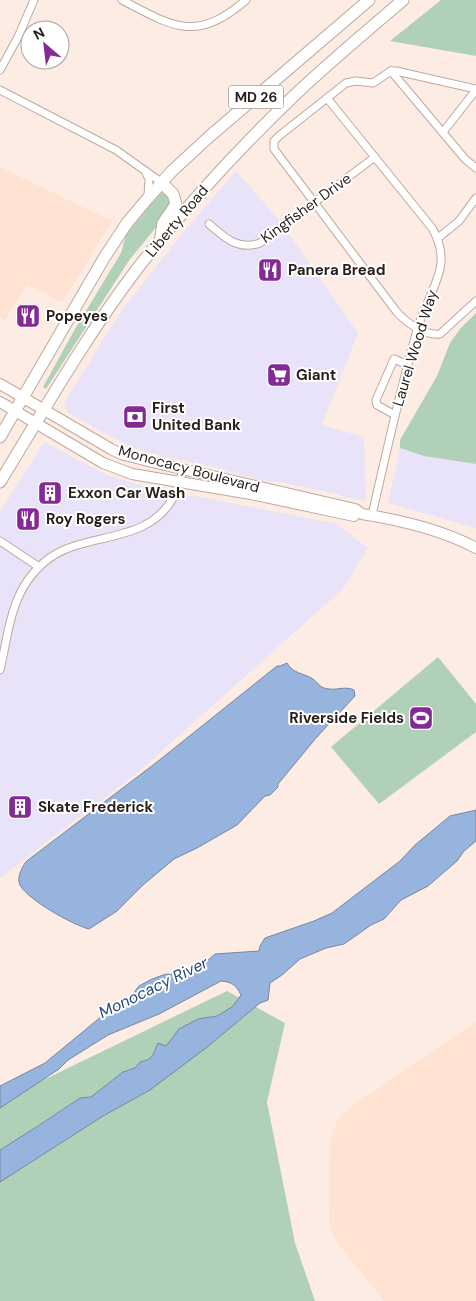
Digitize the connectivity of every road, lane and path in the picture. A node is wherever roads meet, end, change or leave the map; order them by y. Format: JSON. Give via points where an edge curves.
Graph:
{"nodes":[{"id":1,"x":34,"y":0,"type":"edge"},
{"id":2,"x":122,"y":0,"type":"edge"},
{"id":3,"x":246,"y":0,"type":"edge"},
{"id":4,"x":369,"y":0,"type":"edge"},
{"id":5,"x":403,"y":0,"type":"edge"},
{"id":6,"x":0,"y":70,"type":"edge"},
{"id":7,"x":391,"y":71,"type":"junction"},
{"id":8,"x":476,"y":89,"type":"edge"},
{"id":9,"x":0,"y":90,"type":"edge"},
{"id":10,"x":327,"y":98,"type":"junction"},
{"id":11,"x":443,"y":132,"type":"junction"},
{"id":12,"x":375,"y":157,"type":"junction"},
{"id":13,"x":144,"y":168,"type":"junction"},
{"id":14,"x":476,"y":168,"type":"edge"},
{"id":15,"x":161,"y":182,"type":"junction"},
{"id":16,"x":148,"y":198,"type":"junction"},
{"id":17,"x":476,"y":198,"type":"edge"},
{"id":18,"x":314,"y":204,"type":"junction"},
{"id":19,"x":209,"y":224,"type":"dead end"},
{"id":20,"x":438,"y":238,"type":"junction"},
{"id":21,"x":161,"y":239,"type":"junction"},
{"id":22,"x":476,"y":301,"type":"edge"},
{"id":23,"x":418,"y":328,"type":"junction"},
{"id":24,"x":408,"y":364,"type":"junction"},
{"id":25,"x":0,"y":384,"type":"edge"},
{"id":26,"x":23,"y":397,"type":"junction"},
{"id":27,"x":0,"y":402,"type":"edge"},
{"id":28,"x":44,"y":410,"type":"junction"},
{"id":29,"x":15,"y":411,"type":"junction"},
{"id":30,"x":395,"y":415,"type":"junction"},
{"id":31,"x":36,"y":423,"type":"junction"},
{"id":32,"x":0,"y":437,"type":"edge"},
{"id":33,"x":183,"y":470,"type":"junction"},
{"id":34,"x":0,"y":482,"type":"edge"},
{"id":35,"x":179,"y":483,"type":"junction"},
{"id":36,"x":367,"y":515,"type":"junction"},
{"id":37,"x":0,"y":541,"type":"edge"},
{"id":38,"x":476,"y":548,"type":"edge"},
{"id":39,"x":40,"y":567,"type":"junction"},
{"id":40,"x":0,"y":670,"type":"edge"}],
"edges":[{"from":1,"to":6,"type":"street"},
{"from":2,"to":3,"type":"street","via":[[169,24],[193,27],[226,16]]},
{"from":4,"to":15,"type":"main road","number":"MD 26"},
{"from":5,"to":21,"type":"main road","name":"Liberty Road","number":"MD 26","via":[[282,107],[204,188]]},
{"from":7,"to":8,"type":"street"},
{"from":7,"to":10,"type":"street","via":[[373,83],[350,81]]},
{"from":7,"to":11,"type":"street"},
{"from":8,"to":11,"type":"street"},
{"from":9,"to":13,"type":"street","via":[[98,140]]},
{"from":10,"to":12,"type":"street","name":"Laurel Wood Way"},
{"from":10,"to":18,"type":"street","via":[[273,145]]},
{"from":11,"to":14,"type":"street"},
{"from":12,"to":18,"type":"street","name":"Kingfisher Drive"},
{"from":12,"to":20,"type":"street","name":"Laurel Wood Way"},
{"from":13,"to":15,"type":"street"},
{"from":13,"to":16,"type":"street","via":[[149,179]]},
{"from":15,"to":16,"type":"main road","number":"MD 26"},
{"from":15,"to":21,"type":"main road","via":[[174,194],[176,204],[163,223]]},
{"from":16,"to":26,"type":"main road","number":"MD 26","via":[[104,258]]},
{"from":17,"to":20,"type":"street","via":[[459,221]]},
{"from":18,"to":19,"type":"street","name":"Kingfisher Drive","via":[[255,245],[232,242]]},
{"from":18,"to":23,"type":"street","via":[[396,311]]},
{"from":20,"to":23,"type":"street","name":"Laurel Wood Way","via":[[440,267]]},
{"from":21,"to":28,"type":"main road","name":"Liberty Road","number":"MD 26","via":[[103,316]]},
{"from":22,"to":23,"type":"street","via":[[440,334]]},
{"from":23,"to":24,"type":"street","name":"Laurel Wood Way"},
{"from":24,"to":30,"type":"street","name":"Laurel Wood Way"},
{"from":24,"to":30,"type":"street","via":[[394,359],[376,400],[377,405]]},
{"from":25,"to":26,"type":"main road","name":"Monocacy Boulevard"},
{"from":26,"to":28,"type":"main road","name":"Monocacy Boulevard"},
{"from":26,"to":29,"type":"main road","number":"MD 26"},
{"from":27,"to":29,"type":"main road","name":"Monocacy Boulevard"},
{"from":28,"to":31,"type":"main road","name":"Liberty Road","number":"MD 26"},
{"from":28,"to":33,"type":"main road","name":"Monocacy Boulevard","via":[[121,454]]},
{"from":29,"to":31,"type":"main road","name":"Monocacy Boulevard"},
{"from":29,"to":32,"type":"main road","number":"MD 26"},
{"from":30,"to":36,"type":"street","name":"Laurel Wood Way"},
{"from":31,"to":34,"type":"main road","name":"Liberty Road","number":"MD 26"},
{"from":31,"to":35,"type":"main road","name":"Monocacy Boulevard","via":[[113,467],[142,477]]},
{"from":33,"to":35,"type":"street"},
{"from":33,"to":36,"type":"main road","name":"Monocacy Boulevard","via":[[355,509]]},
{"from":35,"to":36,"type":"main road","name":"Monocacy Boulevard","via":[[355,516]]},
{"from":35,"to":39,"type":"street","via":[[166,508],[143,526],[123,535],[67,548]]},
{"from":36,"to":38,"type":"main road","name":"Monocacy Boulevard","via":[[441,532]]},
{"from":37,"to":39,"type":"street"},
{"from":39,"to":40,"type":"street","via":[[20,593]]}]}
